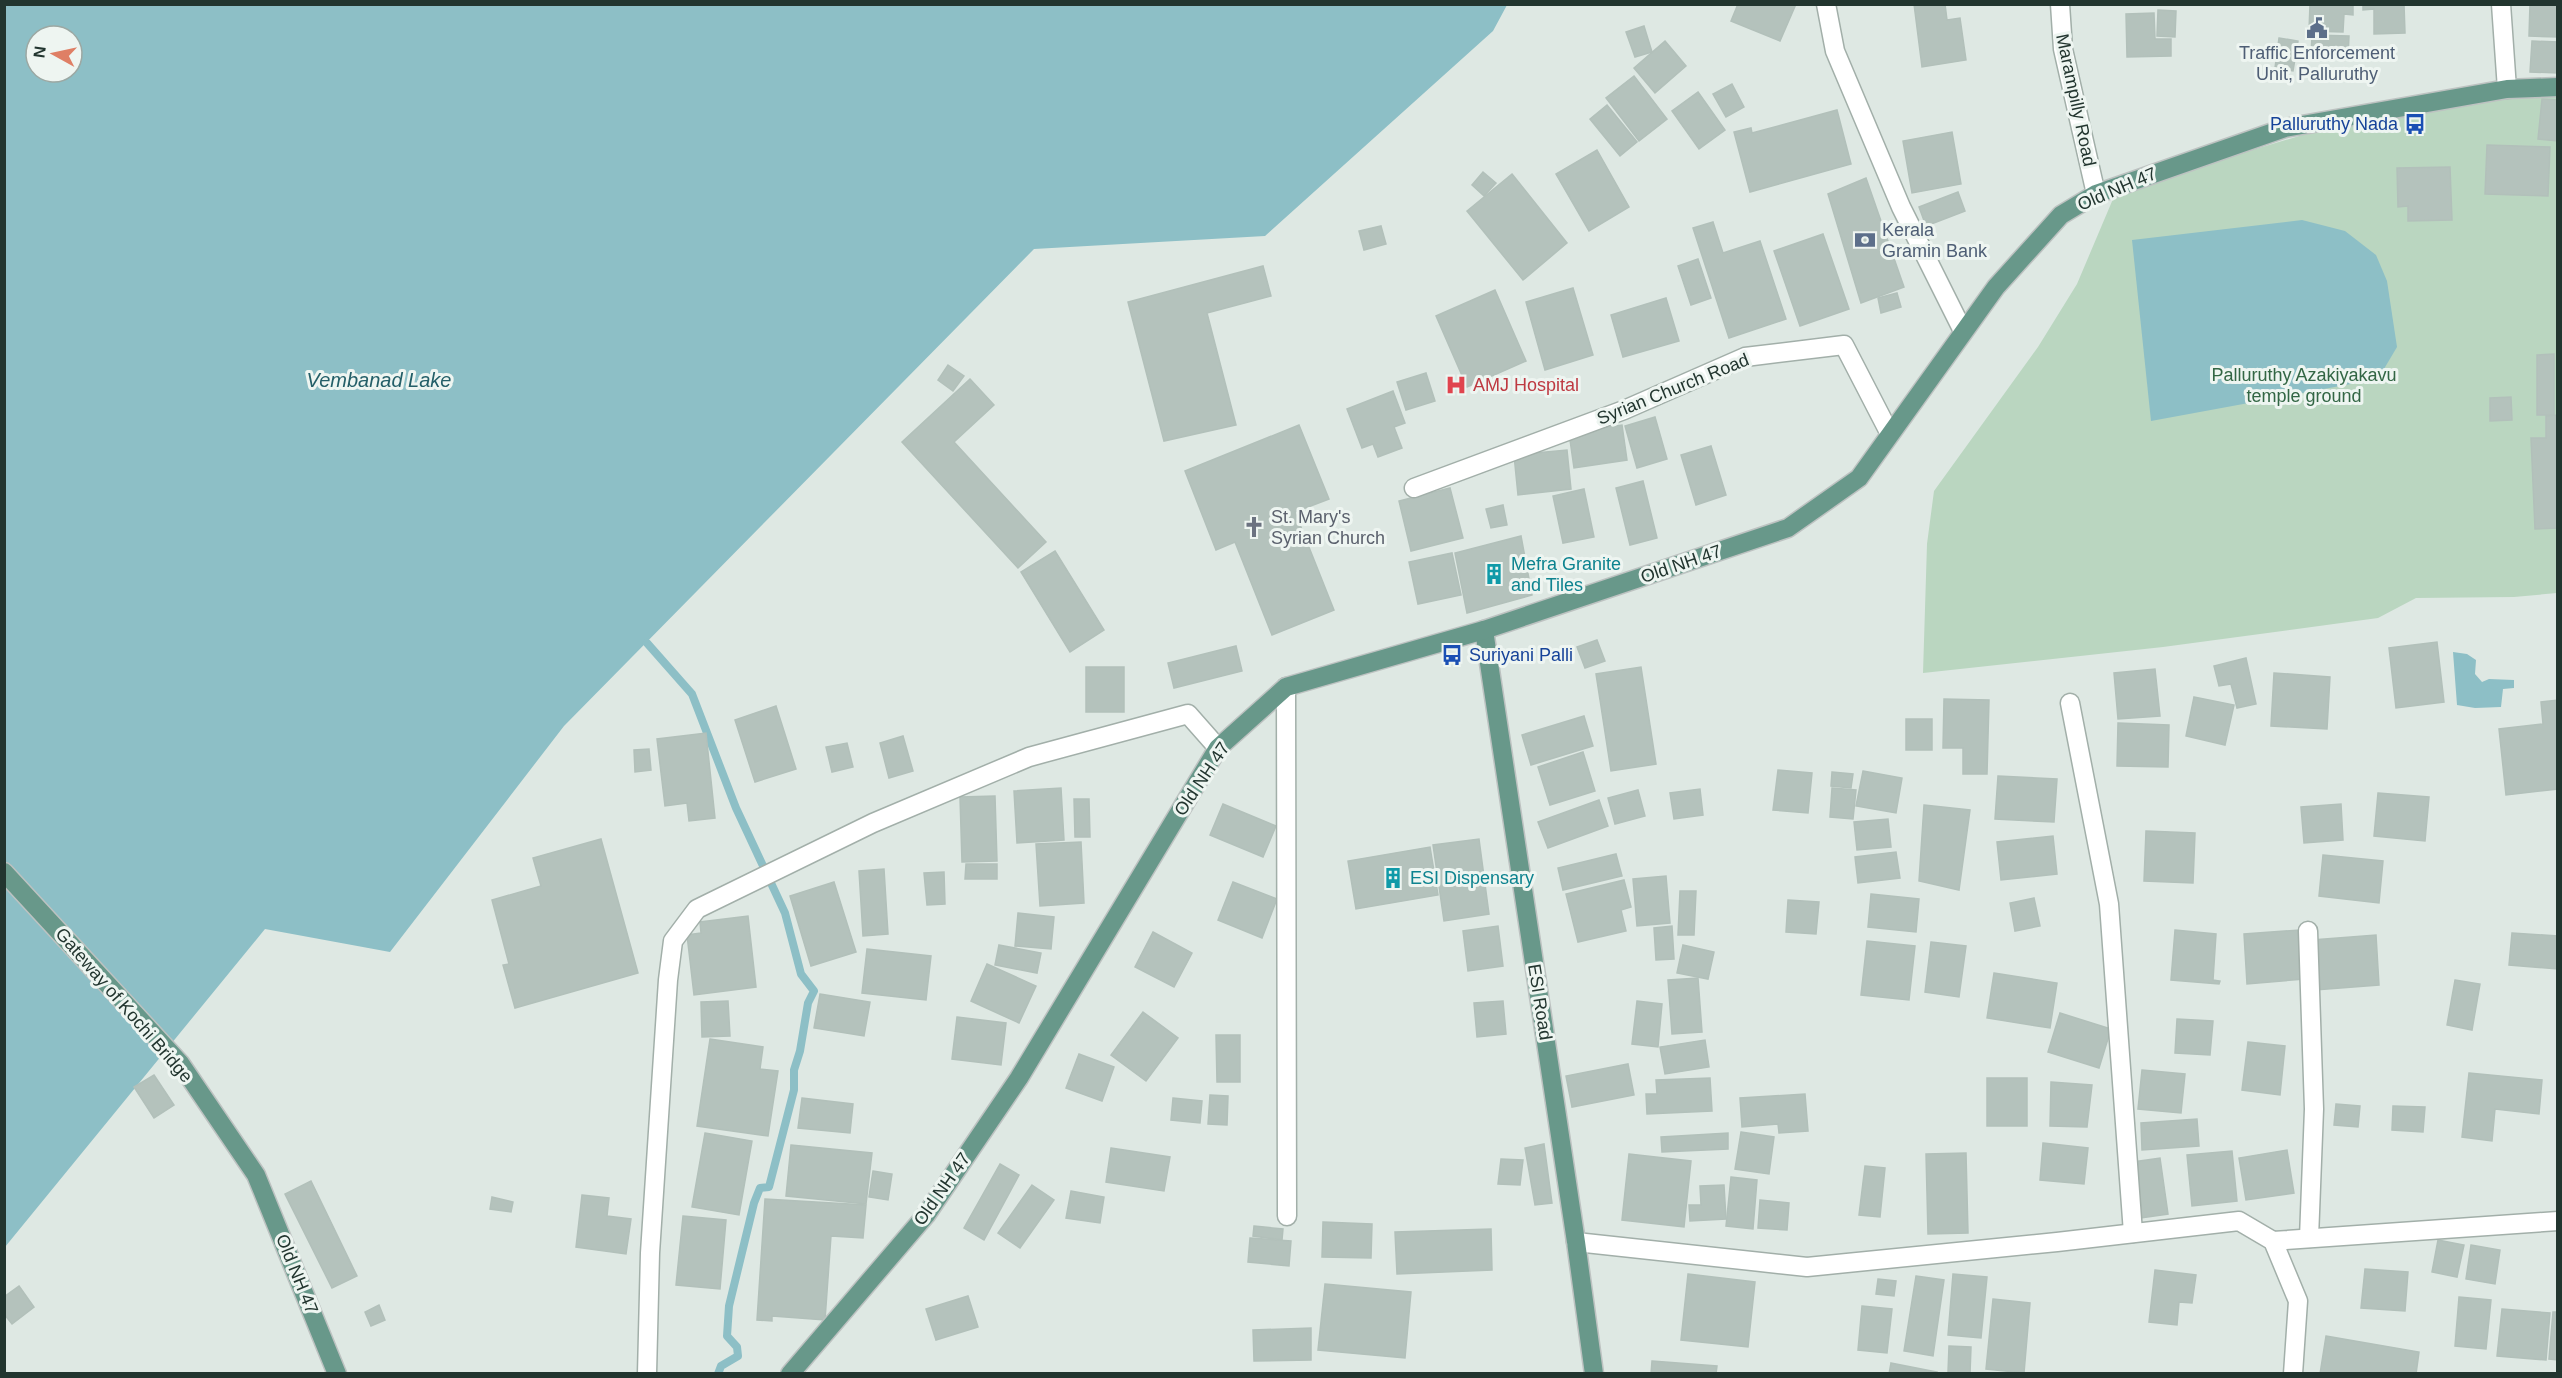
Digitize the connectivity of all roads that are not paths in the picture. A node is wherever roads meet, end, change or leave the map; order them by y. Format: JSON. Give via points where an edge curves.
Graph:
{"nodes":[{"id":1,"x":1826,"y":4,"type":"edge"},
{"id":2,"x":2060,"y":4,"type":"edge"},
{"id":3,"x":2501,"y":4,"type":"edge"},
{"id":4,"x":2558,"y":87,"type":"edge"},
{"id":5,"x":2507,"y":89,"type":"junction"},
{"id":6,"x":2096,"y":194,"type":"junction"},
{"id":7,"x":1963,"y":332,"type":"junction"},
{"id":8,"x":1890,"y":434,"type":"junction"},
{"id":9,"x":1414,"y":488,"type":"dead end"},
{"id":10,"x":1484,"y":630,"type":"junction"},
{"id":11,"x":1286,"y":687,"type":"junction"},
{"id":12,"x":2070,"y":703,"type":"dead end"},
{"id":13,"x":1218,"y":748,"type":"junction"},
{"id":14,"x":4,"y":872,"type":"edge"},
{"id":15,"x":2308,"y":930,"type":"dead end"},
{"id":16,"x":256,"y":1175,"type":"joint"},
{"id":17,"x":1287,"y":1216,"type":"dead end"},
{"id":18,"x":2558,"y":1221,"type":"edge"},
{"id":19,"x":2133,"y":1233,"type":"junction"},
{"id":20,"x":2309,"y":1238,"type":"junction"},
{"id":21,"x":2273,"y":1240,"type":"junction"},
{"id":22,"x":1576,"y":1242,"type":"junction"},
{"id":23,"x":337,"y":1374,"type":"edge"},
{"id":24,"x":647,"y":1374,"type":"edge"},
{"id":25,"x":790,"y":1374,"type":"edge"},
{"id":26,"x":1594,"y":1374,"type":"edge"},
{"id":27,"x":2293,"y":1374,"type":"edge"}],
"edges":[{"from":1,"to":7,"type":"street","via":[[1835,51],[1901,207]]},
{"from":2,"to":6,"type":"street","name":"Marampilly Road","via":[[2063,49]]},
{"from":3,"to":5,"type":"street"},
{"from":4,"to":5,"type":"main road","name":"Old NH 47"},
{"from":5,"to":6,"type":"main road","name":"Old NH 47","via":[[2284,128]]},
{"from":6,"to":7,"type":"main road","name":"Old NH 47","via":[[2061,215],[1996,287]]},
{"from":7,"to":8,"type":"main road","name":"Old NH 47"},
{"from":8,"to":9,"type":"street","name":"Syrian Church Road","via":[[1844,345],[1745,357],[1624,410]]},
{"from":8,"to":10,"type":"main road","name":"Old NH 47","via":[[1858,478],[1788,528]]},
{"from":10,"to":11,"type":"main road","name":"Old NH 47"},
{"from":10,"to":22,"type":"main road","name":"ESI Road"},
{"from":11,"to":13,"type":"main road","name":"Old NH 47"},
{"from":11,"to":17,"type":"street"},
{"from":12,"to":19,"type":"street","via":[[2109,904]]},
{"from":13,"to":24,"type":"street","via":[[1188,714],[1029,757],[873,823],[697,909],[674,941],[668,980],[650,1253]]},
{"from":13,"to":25,"type":"main road","name":"Old NH 47","via":[[1018,1078],[926,1215]]},
{"from":14,"to":16,"type":"main road","name":"Gateway of Kochi Bridge","via":[[180,1063]]},
{"from":15,"to":20,"type":"street","via":[[2314,1109]]},
{"from":16,"to":23,"type":"main road","name":"Old NH 47"},
{"from":18,"to":20,"type":"street"},
{"from":19,"to":21,"type":"street","via":[[2239,1221]]},
{"from":19,"to":22,"type":"street","via":[[1807,1267]]},
{"from":20,"to":21,"type":"street"},
{"from":21,"to":27,"type":"street","via":[[2298,1301]]},
{"from":22,"to":26,"type":"main road","name":"ESI Road"}]}
